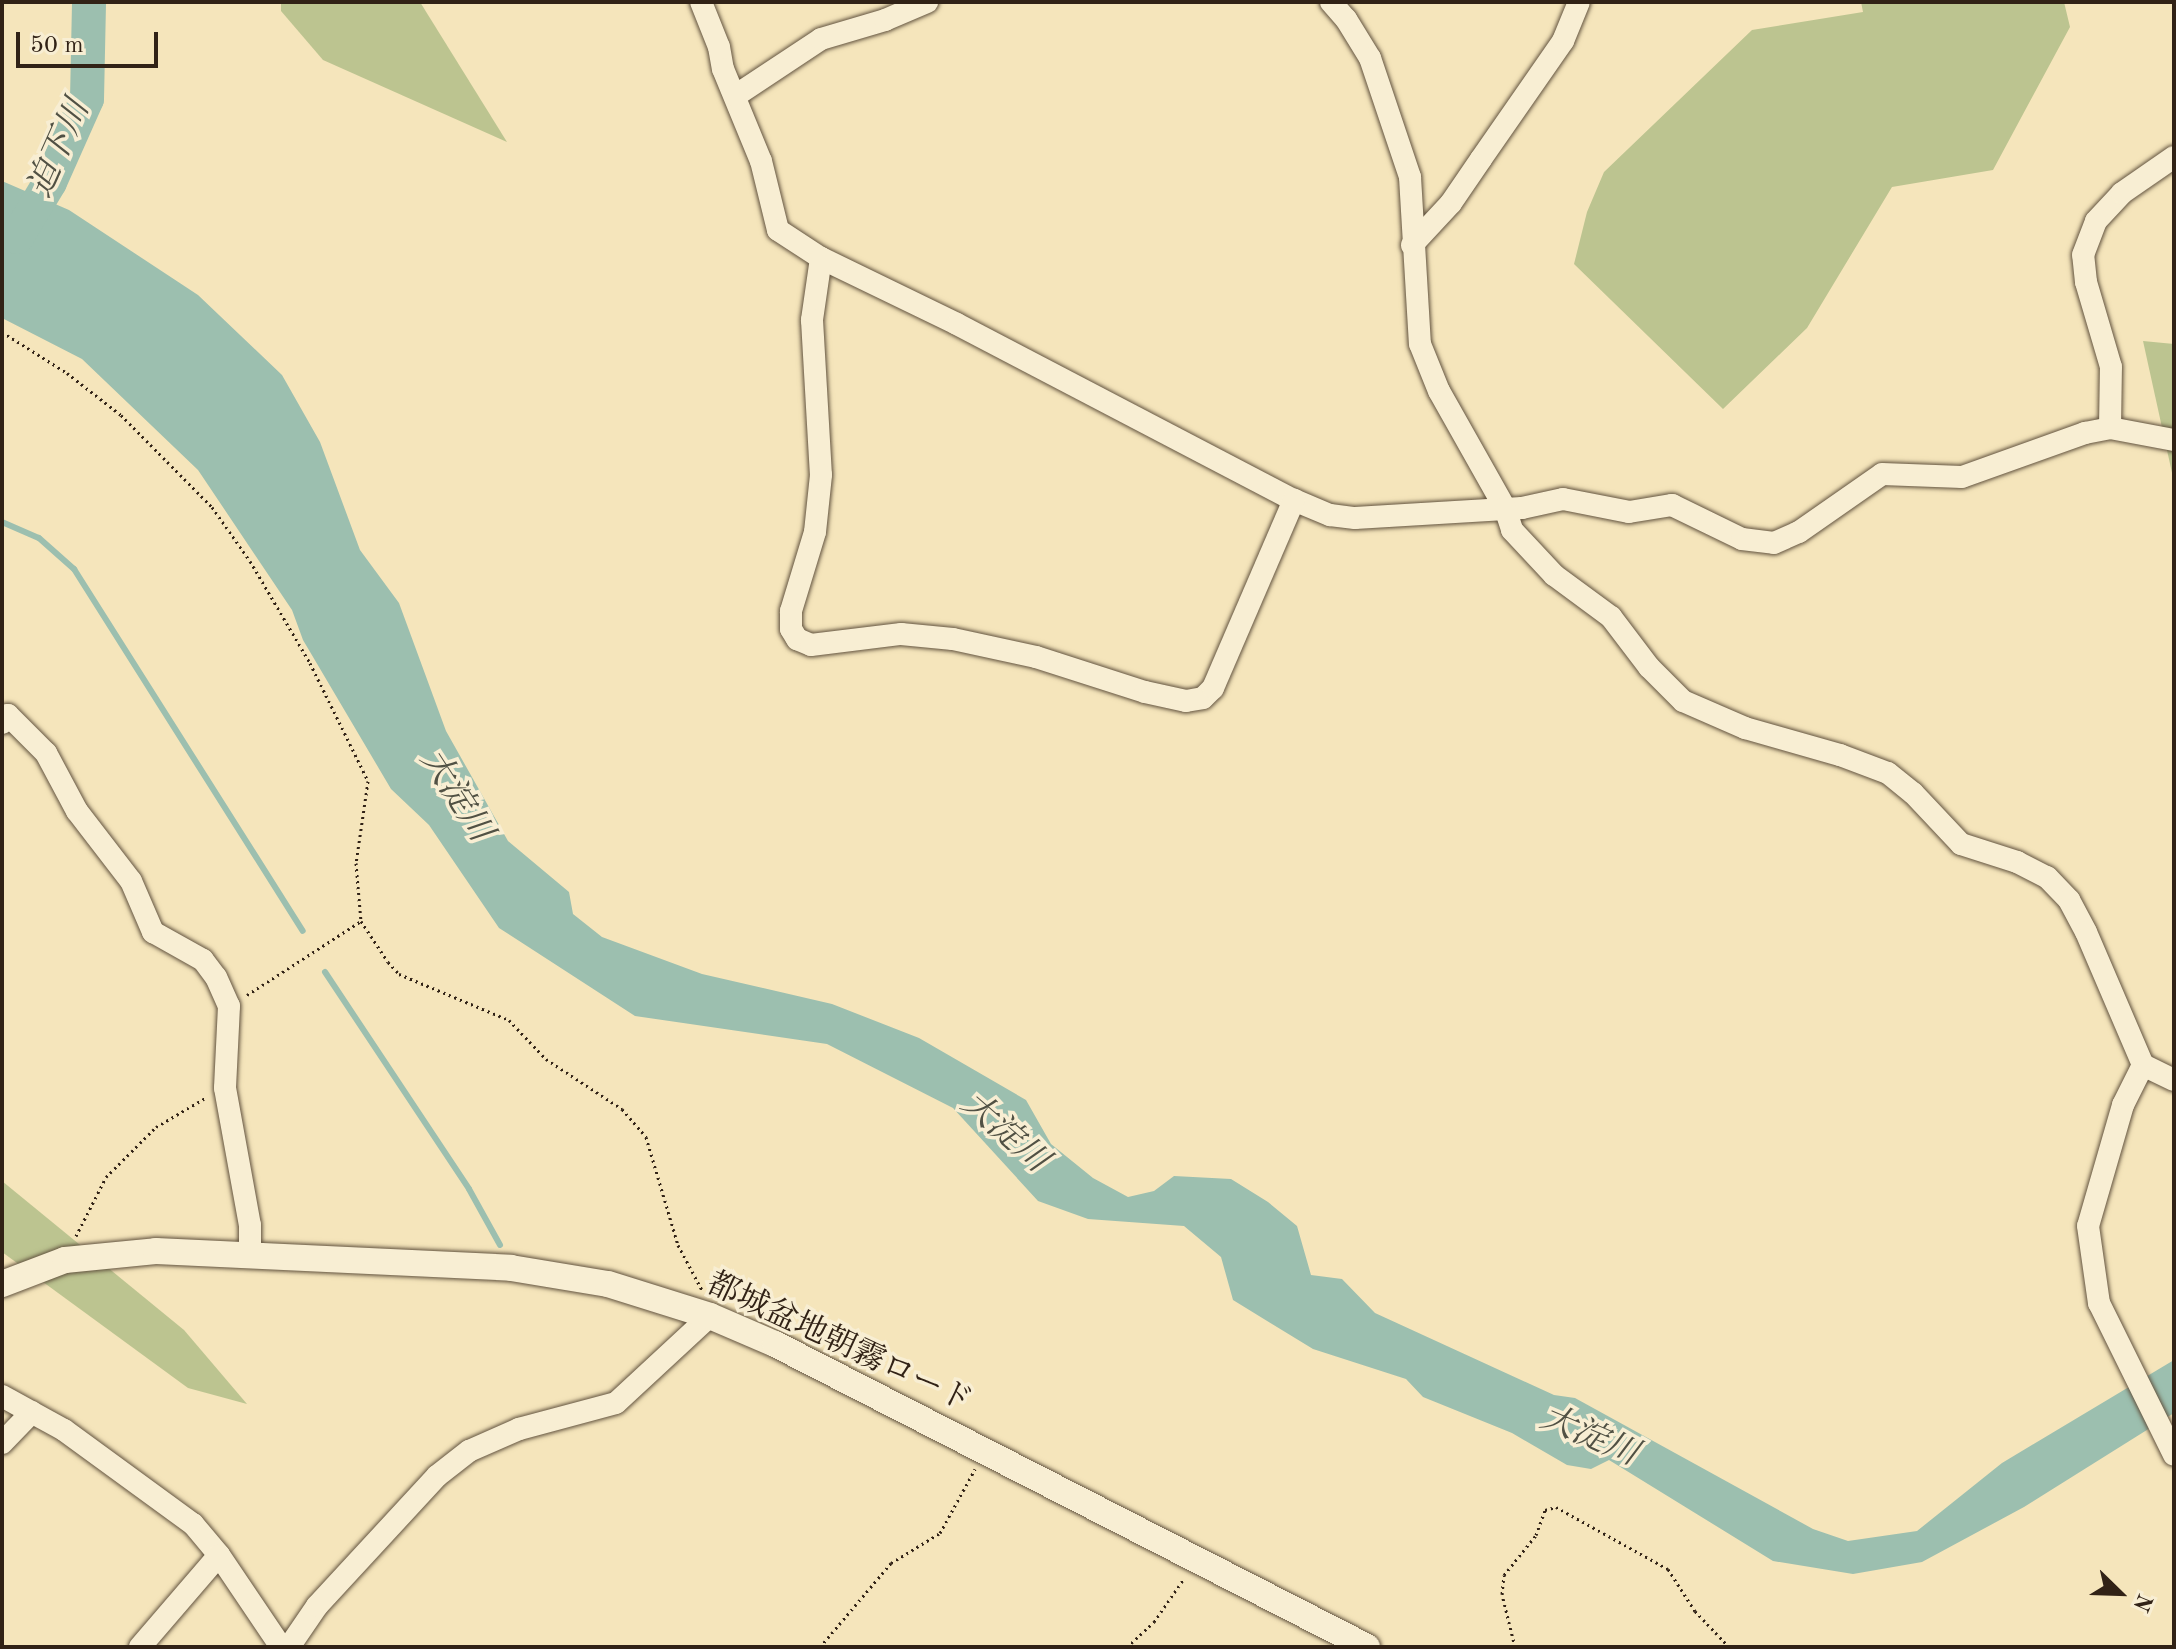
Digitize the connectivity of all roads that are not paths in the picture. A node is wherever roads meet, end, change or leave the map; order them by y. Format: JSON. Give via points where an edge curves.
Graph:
{"nodes":[{"id":1,"x":701,"y":2,"type":"edge"},
{"id":2,"x":927,"y":2,"type":"edge"},
{"id":3,"x":1331,"y":2,"type":"edge"},
{"id":4,"x":1579,"y":2,"type":"edge"},
{"id":5,"x":735,"y":96,"type":"junction"},
{"id":6,"x":2174,"y":157,"type":"edge"},
{"id":7,"x":1412,"y":245,"type":"junction"},
{"id":8,"x":821,"y":258,"type":"junction"},
{"id":9,"x":2110,"y":428,"type":"junction"},
{"id":10,"x":2174,"y":440,"type":"edge"},
{"id":11,"x":1294,"y":500,"type":"junction"},
{"id":12,"x":1505,"y":508,"type":"junction"},
{"id":13,"x":2,"y":723,"type":"edge"},
{"id":14,"x":2143,"y":1065,"type":"junction"},
{"id":15,"x":2174,"y":1080,"type":"edge"},
{"id":16,"x":250,"y":1256,"type":"junction"},
{"id":17,"x":2,"y":1284,"type":"edge"},
{"id":18,"x":710,"y":1316,"type":"junction"},
{"id":19,"x":2,"y":1396,"type":"edge"},
{"id":20,"x":32,"y":1412,"type":"junction"},
{"id":21,"x":2,"y":1443,"type":"edge"},
{"id":22,"x":2172,"y":1452,"type":"edge"},
{"id":23,"x":219,"y":1555,"type":"junction"},
{"id":24,"x":140,"y":1647,"type":"edge"},
{"id":25,"x":281,"y":1647,"type":"edge"},
{"id":26,"x":289,"y":1647,"type":"edge"},
{"id":27,"x":1367,"y":1647,"type":"edge"}],
"edges":[{"from":1,"to":5,"type":"street"},
{"from":2,"to":5,"type":"street","via":[[821,39]]},
{"from":3,"to":7,"type":"street","via":[[1370,58],[1396,133],[1410,177]]},
{"from":4,"to":7,"type":"street","via":[[1563,41],[1451,203]]},
{"from":5,"to":8,"type":"street","via":[[761,161],[778,230]]},
{"from":6,"to":9,"type":"street","via":[[2122,193],[2096,221],[2083,255],[2111,367]]},
{"from":7,"to":12,"type":"street","via":[[1420,344],[1439,391]]},
{"from":8,"to":11,"type":"street"},
{"from":8,"to":11,"type":"street","via":[[812,320],[821,475],[815,532],[791,611],[797,639],[811,645],[901,634],[953,639],[1036,657],[1145,692],[1186,701],[1203,698],[1213,688]]},
{"from":9,"to":10,"type":"street"},
{"from":9,"to":12,"type":"street","via":[[1962,477],[1882,474],[1799,532],[1774,543],[1742,539],[1672,505],[1629,512],[1563,499]]},
{"from":11,"to":12,"type":"street","via":[[1330,515],[1355,518]]},
{"from":12,"to":14,"type":"street","via":[[1512,530],[1554,575],[1611,617],[1683,701],[1745,728],[1888,773],[1961,844],[2047,877],[2069,900],[2086,932]]},
{"from":13,"to":16,"type":"street","via":[[8,715],[46,753],[77,811],[131,881],[153,932],[203,960],[216,977],[229,1006],[225,1088],[250,1225]]},
{"from":14,"to":15,"type":"street"},
{"from":14,"to":22,"type":"street","via":[[2123,1105],[2088,1226],[2099,1303]]},
{"from":16,"to":17,"type":"street","name":"都城盆地朝霧ロード","via":[[156,1251],[65,1260]]},
{"from":16,"to":18,"type":"street","name":"都城盆地朝霧ロード","via":[[511,1268],[655,1297]]},
{"from":18,"to":26,"type":"street","via":[[616,1403],[519,1429],[469,1451],[437,1476],[317,1606]]},
{"from":18,"to":27,"type":"street","name":"都城盆地朝霧ロード","via":[[775,1344]]},
{"from":19,"to":20,"type":"street"},
{"from":20,"to":21,"type":"street"},
{"from":20,"to":23,"type":"street","via":[[193,1524]]},
{"from":23,"to":24,"type":"street"},
{"from":23,"to":25,"type":"street"}]}
